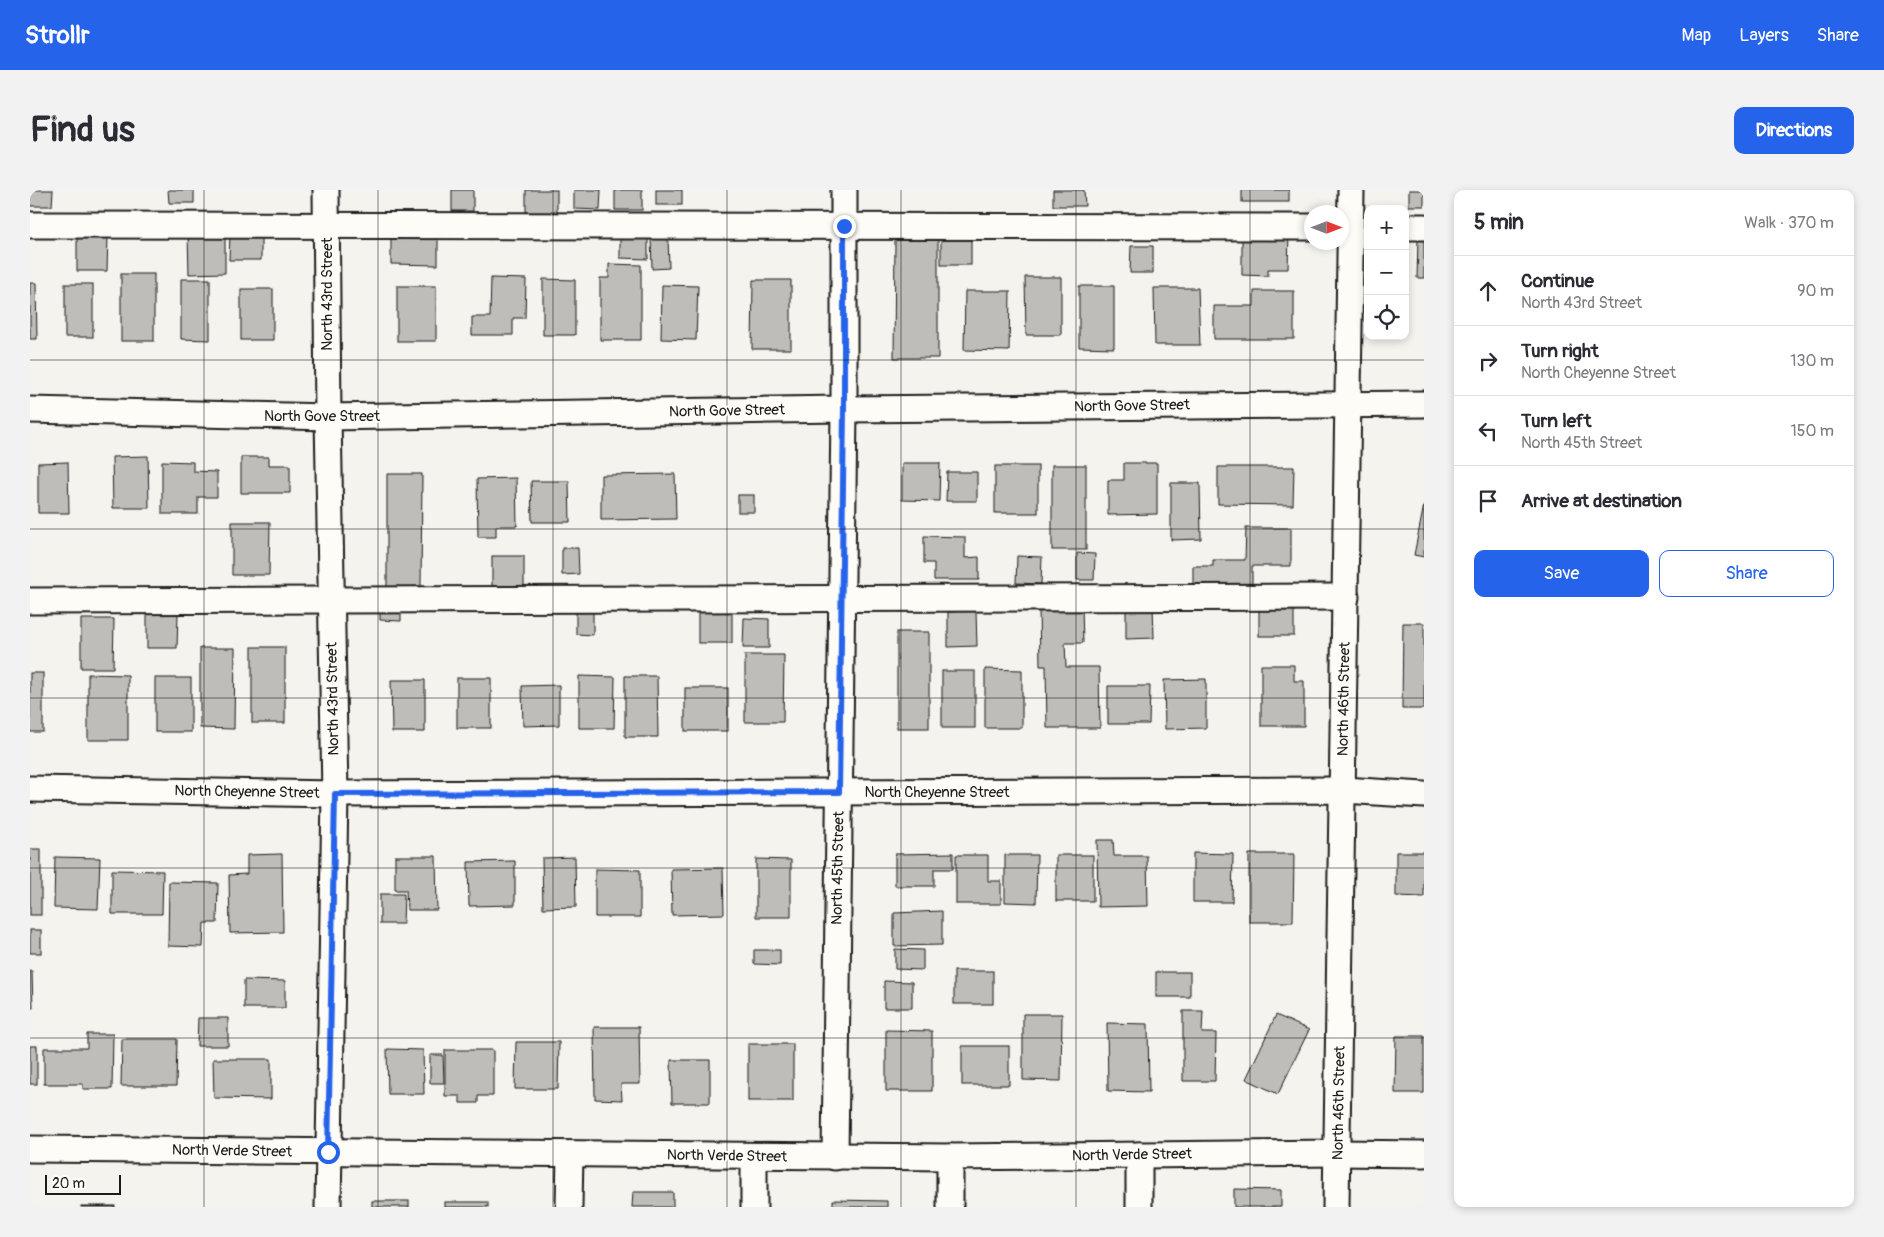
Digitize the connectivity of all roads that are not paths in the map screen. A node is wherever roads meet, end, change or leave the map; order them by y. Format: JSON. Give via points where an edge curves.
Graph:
{"nodes":[{"id":1,"x":326,"y":190,"type":"edge"},
{"id":2,"x":844,"y":190,"type":"edge"},
{"id":3,"x":1352,"y":190,"type":"edge"},
{"id":4,"x":30,"y":224,"type":"edge"},
{"id":5,"x":327,"y":226,"type":"junction"},
{"id":6,"x":844,"y":226,"type":"junction"},
{"id":7,"x":1304,"y":227,"type":"edge"},
{"id":8,"x":1354,"y":227,"type":"edge"},
{"id":9,"x":1409,"y":227,"type":"edge"},
{"id":10,"x":1424,"y":227,"type":"edge"},
{"id":11,"x":1348,"y":404,"type":"junction"},
{"id":12,"x":1424,"y":404,"type":"edge"},
{"id":13,"x":844,"y":409,"type":"junction"},
{"id":14,"x":30,"y":410,"type":"edge"},
{"id":15,"x":328,"y":417,"type":"junction"},
{"id":16,"x":1346,"y":597,"type":"junction"},
{"id":17,"x":842,"y":598,"type":"junction"},
{"id":18,"x":331,"y":600,"type":"junction"},
{"id":19,"x":30,"y":601,"type":"edge"},
{"id":20,"x":30,"y":788,"type":"edge"},
{"id":21,"x":1343,"y":790,"type":"junction"},
{"id":22,"x":839,"y":792,"type":"junction"},
{"id":23,"x":335,"y":794,"type":"junction"},
{"id":24,"x":1424,"y":795,"type":"edge"},
{"id":25,"x":30,"y":1149,"type":"edge"},
{"id":26,"x":328,"y":1152,"type":"junction"},
{"id":27,"x":1338,"y":1153,"type":"junction"},
{"id":28,"x":570,"y":1154,"type":"junction"},
{"id":29,"x":1424,"y":1154,"type":"edge"},
{"id":30,"x":1139,"y":1155,"type":"junction"},
{"id":31,"x":754,"y":1156,"type":"junction"},
{"id":32,"x":835,"y":1157,"type":"junction"},
{"id":33,"x":950,"y":1158,"type":"junction"},
{"id":34,"x":328,"y":1207,"type":"edge"},
{"id":35,"x":569,"y":1207,"type":"edge"},
{"id":36,"x":754,"y":1207,"type":"edge"},
{"id":37,"x":950,"y":1207,"type":"edge"},
{"id":38,"x":1139,"y":1207,"type":"edge"},
{"id":39,"x":1336,"y":1207,"type":"edge"}],
"edges":[{"from":1,"to":5,"type":"street","name":"North 43rd Street"},
{"from":2,"to":6,"type":"street","name":"North 45th Street"},
{"from":3,"to":8,"type":"street","name":"North 46th Street"},
{"from":4,"to":5,"type":"street"},
{"from":5,"to":6,"type":"street"},
{"from":5,"to":15,"type":"street","name":"North 43rd Street"},
{"from":6,"to":7,"type":"street"},
{"from":6,"to":13,"type":"street","name":"North 45th Street"},
{"from":8,"to":11,"type":"street","name":"North 46th Street"},
{"from":9,"to":10,"type":"street"},
{"from":11,"to":12,"type":"street","name":"North Gove Street"},
{"from":11,"to":13,"type":"street","name":"North Gove Street"},
{"from":11,"to":16,"type":"street","name":"North 46th Street"},
{"from":13,"to":15,"type":"street","name":"North Gove Street"},
{"from":13,"to":17,"type":"street","name":"North 45th Street"},
{"from":14,"to":15,"type":"street","name":"North Gove Street"},
{"from":15,"to":18,"type":"street","name":"North 43rd Street"},
{"from":16,"to":17,"type":"street"},
{"from":16,"to":21,"type":"street","name":"North 46th Street"},
{"from":17,"to":18,"type":"street"},
{"from":17,"to":22,"type":"street","name":"North 45th Street"},
{"from":18,"to":19,"type":"street"},
{"from":18,"to":23,"type":"street","name":"North 43rd Street"},
{"from":20,"to":23,"type":"street","name":"North Cheyenne Street"},
{"from":21,"to":22,"type":"street","name":"North Cheyenne Street"},
{"from":21,"to":24,"type":"street","name":"North Cheyenne Street"},
{"from":21,"to":27,"type":"street","name":"North 46th Street"},
{"from":22,"to":23,"type":"street","name":"North Cheyenne Street"},
{"from":22,"to":32,"type":"street","name":"North 45th Street"},
{"from":23,"to":26,"type":"street","name":"North 43rd Street"},
{"from":25,"to":26,"type":"street","name":"North Verde Street"},
{"from":26,"to":28,"type":"street","name":"North Verde Street"},
{"from":26,"to":34,"type":"street","name":"North 43rd Street"},
{"from":27,"to":29,"type":"street","name":"North Verde Street"},
{"from":27,"to":30,"type":"street","name":"North Verde Street"},
{"from":27,"to":39,"type":"street","name":"North 46th Street"},
{"from":28,"to":31,"type":"street","name":"North Verde Street"},
{"from":28,"to":35,"type":"street"},
{"from":30,"to":33,"type":"street","name":"North Verde Street"},
{"from":30,"to":38,"type":"street"},
{"from":31,"to":32,"type":"street","name":"North Verde Street"},
{"from":31,"to":36,"type":"street"},
{"from":32,"to":33,"type":"street","name":"North Verde Street"},
{"from":33,"to":37,"type":"street"}]}
